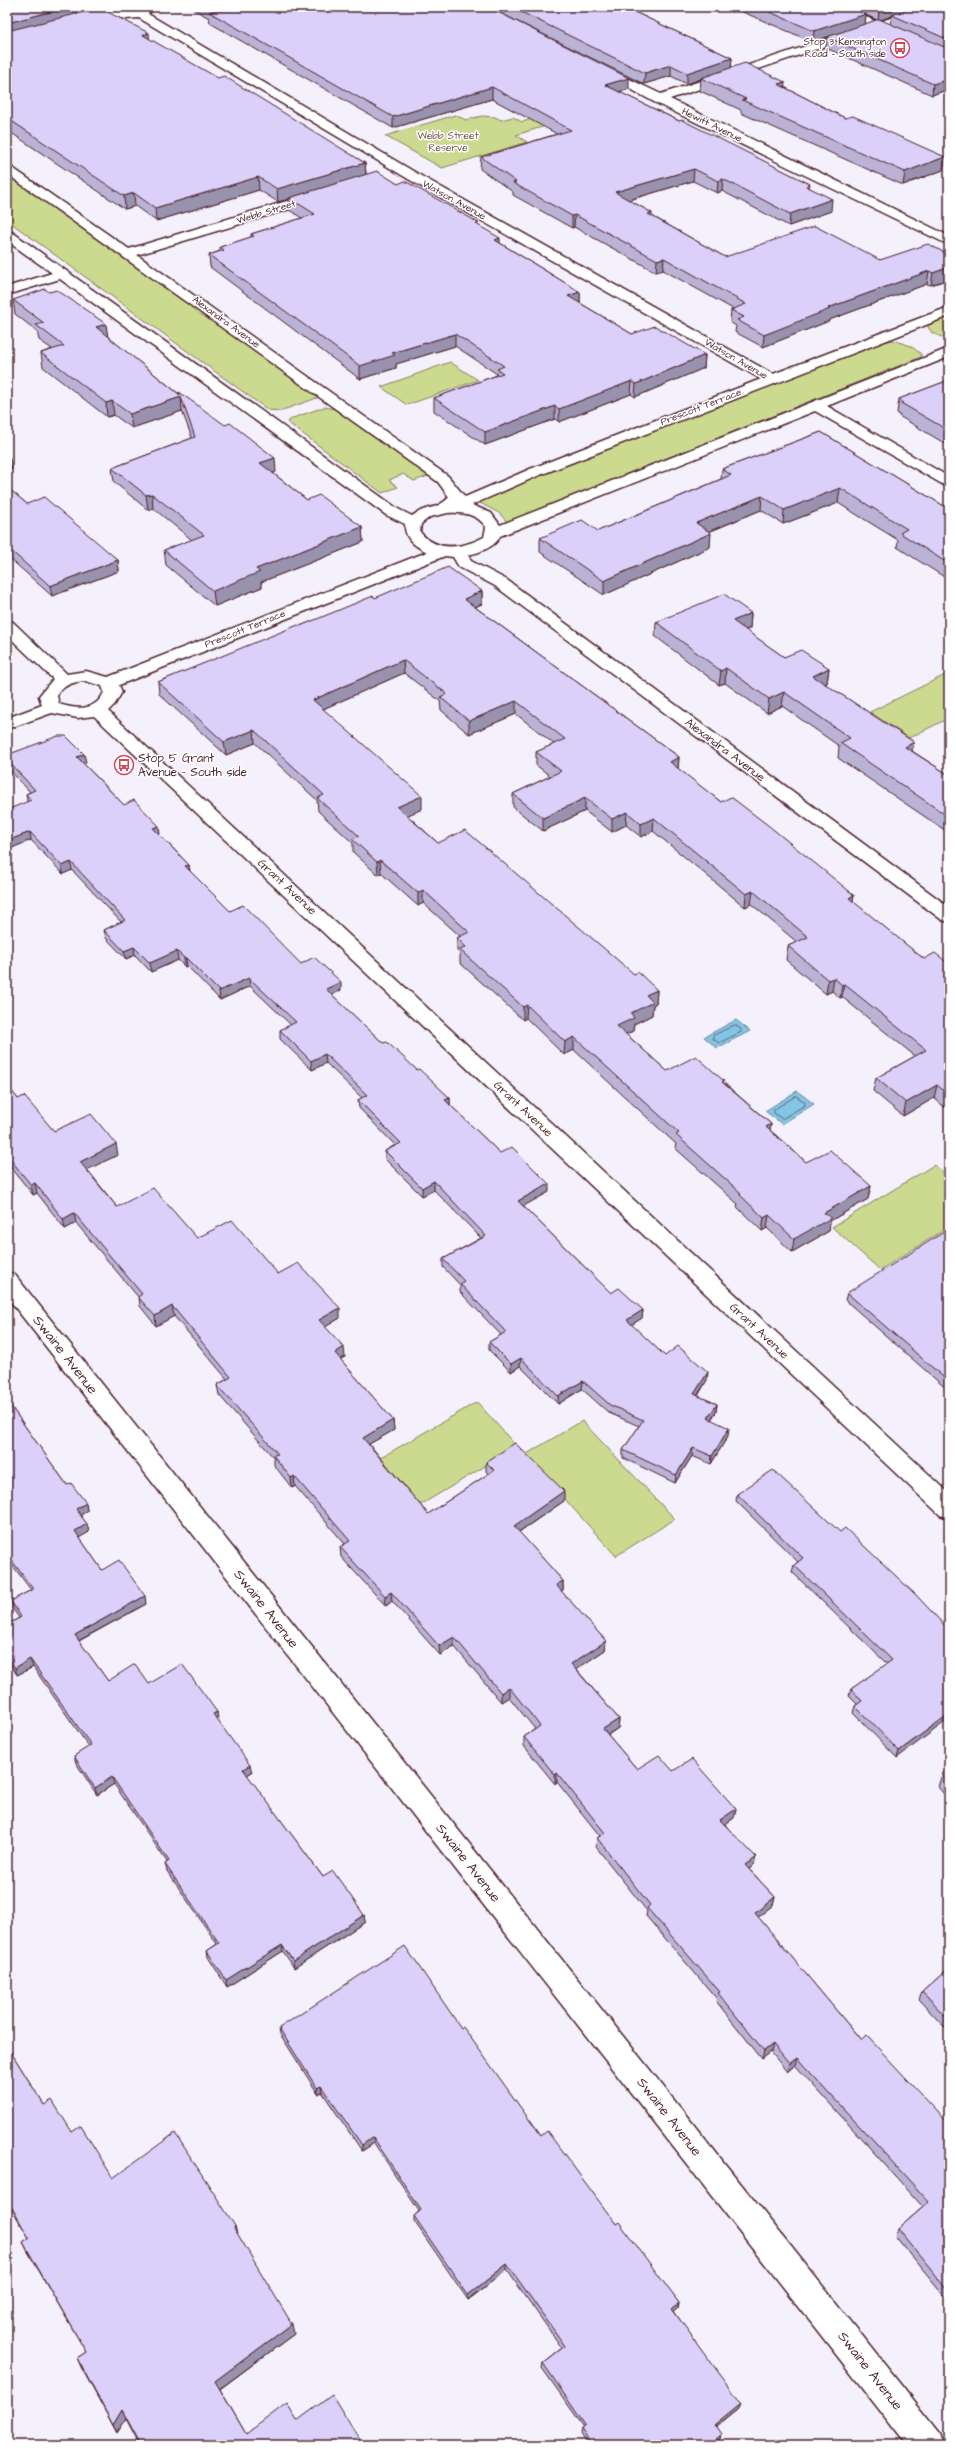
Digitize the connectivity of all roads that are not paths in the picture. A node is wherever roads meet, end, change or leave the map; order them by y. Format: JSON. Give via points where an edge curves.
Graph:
{"nodes":[{"id":1,"x":834,"y":7,"type":"edge"},
{"id":2,"x":935,"y":7,"type":"edge"},
{"id":3,"x":109,"y":10,"type":"edge"},
{"id":4,"x":145,"y":10,"type":"edge"},
{"id":5,"x":96,"y":17,"type":"edge"},
{"id":6,"x":877,"y":26,"type":"junction"},
{"id":7,"x":949,"y":57,"type":"edge"},
{"id":8,"x":588,"y":63,"type":"edge"},
{"id":9,"x":658,"y":99,"type":"junction"},
{"id":10,"x":7,"y":168,"type":"edge"},
{"id":11,"x":402,"y":170,"type":"junction"},
{"id":12,"x":382,"y":176,"type":"edge"},
{"id":13,"x":328,"y":193,"type":"edge"},
{"id":14,"x":7,"y":234,"type":"edge"},
{"id":15,"x":949,"y":241,"type":"edge"},
{"id":16,"x":129,"y":253,"type":"junction"},
{"id":17,"x":60,"y":275,"type":"junction"},
{"id":18,"x":7,"y":291,"type":"edge"},
{"id":19,"x":949,"y":311,"type":"edge"},
{"id":20,"x":949,"y":352,"type":"edge"},
{"id":21,"x":771,"y":379,"type":"junction"},
{"id":22,"x":816,"y":405,"type":"junction"},
{"id":23,"x":443,"y":479,"type":"junction"},
{"id":24,"x":517,"y":479,"type":"junction"},
{"id":25,"x":949,"y":484,"type":"edge"},
{"id":26,"x":451,"y":508,"type":"junction"},
{"id":27,"x":413,"y":522,"type":"junction"},
{"id":28,"x":489,"y":539,"type":"junction"},
{"id":29,"x":424,"y":546,"type":"junction"},
{"id":30,"x":451,"y":552,"type":"junction"},
{"id":31,"x":471,"y":567,"type":"junction"},
{"id":32,"x":398,"y":571,"type":"junction"},
{"id":33,"x":381,"y":577,"type":"junction"},
{"id":34,"x":500,"y":583,"type":"junction"},
{"id":35,"x":7,"y":626,"type":"edge"},
{"id":36,"x":64,"y":680,"type":"junction"},
{"id":37,"x":109,"y":683,"type":"junction"},
{"id":38,"x":52,"y":707,"type":"junction"},
{"id":39,"x":97,"y":710,"type":"junction"},
{"id":40,"x":7,"y":724,"type":"edge"},
{"id":41,"x":949,"y":916,"type":"edge"},
{"id":42,"x":7,"y":1281,"type":"edge"},
{"id":43,"x":949,"y":1508,"type":"edge"},
{"id":44,"x":928,"y":2445,"type":"edge"}],
"edges":[{"from":1,"to":6,"type":"street"},
{"from":2,"to":6,"type":"street"},
{"from":3,"to":4,"type":"street","via":[[123,16]]},
{"from":3,"to":5,"type":"street"},
{"from":4,"to":11,"type":"street","name":"Watson Avenue"},
{"from":6,"to":7,"type":"street"},
{"from":6,"to":9,"type":"street"},
{"from":8,"to":9,"type":"street","name":"Hewitt Avenue"},
{"from":9,"to":15,"type":"street","name":"Hewitt Avenue"},
{"from":10,"to":16,"type":"street","name":"Alexandra Avenue"},
{"from":11,"to":12,"type":"street"},
{"from":11,"to":21,"type":"street","name":"Watson Avenue"},
{"from":13,"to":16,"type":"street","name":"Webb Street"},
{"from":14,"to":17,"type":"street"},
{"from":16,"to":23,"type":"street","name":"Alexandra Avenue"},
{"from":17,"to":18,"type":"street"},
{"from":17,"to":27,"type":"street","via":[[392,512]]},
{"from":19,"to":21,"type":"street","name":"Prescott Terrace"},
{"from":20,"to":22,"type":"street"},
{"from":21,"to":24,"type":"street","name":"Prescott Terrace"},
{"from":22,"to":25,"type":"street"},
{"from":22,"to":28,"type":"street"},
{"from":23,"to":24,"type":"street","name":"Alexandra Avenue","via":[[466,485]]},
{"from":23,"to":26,"type":"street","name":"Alexandra Avenue","via":[[457,497]]},
{"from":24,"to":26,"type":"street","name":"Prescott Terrace"},
{"from":26,"to":27,"type":"street","via":[[426,512]]},
{"from":26,"to":28,"type":"street","via":[[477,511],[485,516],[494,527]]},
{"from":27,"to":29,"type":"street","via":[[412,535]]},
{"from":28,"to":30,"type":"street","name":"Prescott Terrace"},
{"from":28,"to":34,"type":"street","name":"Alexandra Avenue","via":[[485,563]]},
{"from":29,"to":30,"type":"street"},
{"from":29,"to":33,"type":"street","name":"Prescott Terrace"},
{"from":30,"to":31,"type":"street","name":"Alexandra Avenue"},
{"from":30,"to":32,"type":"street","name":"Prescott Terrace"},
{"from":31,"to":32,"type":"street","via":[[446,564]]},
{"from":31,"to":34,"type":"street","name":"Alexandra Avenue"},
{"from":32,"to":33,"type":"street","name":"Prescott Terrace"},
{"from":33,"to":37,"type":"street","name":"Prescott Terrace"},
{"from":34,"to":41,"type":"street","name":"Alexandra Avenue"},
{"from":35,"to":36,"type":"street"},
{"from":36,"to":37,"type":"street","via":[[86,676]]},
{"from":36,"to":38,"type":"street","via":[[51,690],[48,696]]},
{"from":37,"to":39,"type":"street","via":[[113,692],[111,699]]},
{"from":38,"to":39,"type":"street","via":[[75,714]]},
{"from":38,"to":40,"type":"street"},
{"from":39,"to":43,"type":"street","name":"Grant Avenue"},
{"from":42,"to":44,"type":"street","name":"Swaine Avenue"}]}
